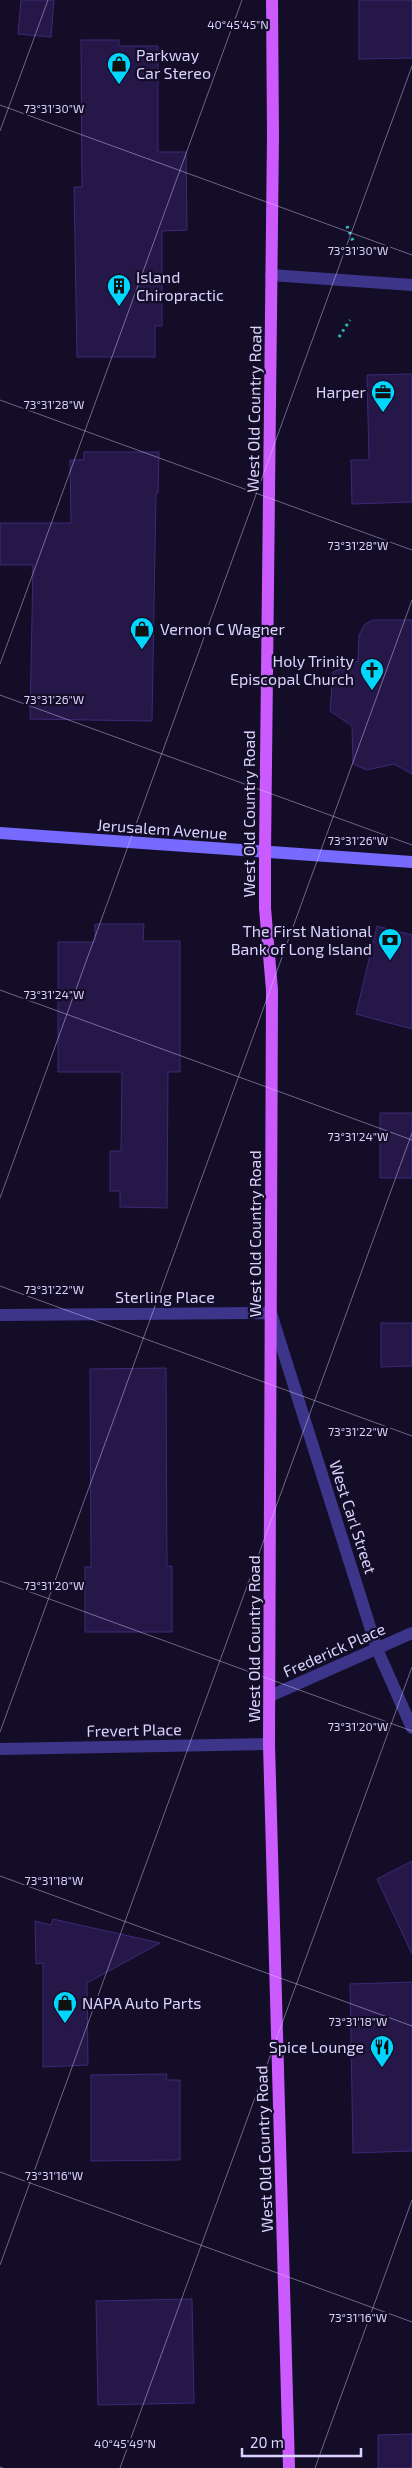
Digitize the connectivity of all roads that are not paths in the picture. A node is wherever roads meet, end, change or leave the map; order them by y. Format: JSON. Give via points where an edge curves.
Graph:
{"nodes":[{"id":1,"x":272,"y":0,"type":"edge"},
{"id":2,"x":271,"y":274,"type":"junction"},
{"id":3,"x":412,"y":285,"type":"edge"},
{"id":4,"x":0,"y":834,"type":"edge"},
{"id":5,"x":265,"y":853,"type":"junction"},
{"id":6,"x":412,"y":862,"type":"edge"},
{"id":7,"x":271,"y":1312,"type":"junction"},
{"id":8,"x":0,"y":1314,"type":"edge"},
{"id":9,"x":412,"y":1633,"type":"edge"},
{"id":10,"x":377,"y":1649,"type":"junction"},
{"id":11,"x":270,"y":1696,"type":"junction"},
{"id":12,"x":412,"y":1728,"type":"edge"},
{"id":13,"x":269,"y":1744,"type":"junction"},
{"id":14,"x":0,"y":1749,"type":"edge"},
{"id":15,"x":288,"y":2468,"type":"edge"}],
"edges":[{"from":1,"to":2,"type":"main road","name":"West Old Country Road"},
{"from":2,"to":3,"type":"street"},
{"from":2,"to":5,"type":"main road","name":"West Old Country Road"},
{"from":4,"to":5,"type":"main road","name":"Jerusalem Avenue"},
{"from":5,"to":6,"type":"main road","name":"Jerusalem Avenue"},
{"from":5,"to":7,"type":"main road","name":"West Old Country Road","via":[[265,908],[272,990]]},
{"from":7,"to":8,"type":"street","name":"Sterling Place"},
{"from":7,"to":10,"type":"street","name":"West Carl Street"},
{"from":7,"to":11,"type":"main road","name":"West Old Country Road"},
{"from":9,"to":10,"type":"street","name":"Frederick Place"},
{"from":10,"to":11,"type":"street","name":"Frederick Place"},
{"from":10,"to":12,"type":"street","name":"West Carl Street"},
{"from":11,"to":13,"type":"main road","name":"West Old Country Road"},
{"from":13,"to":14,"type":"street","name":"Frevert Place"},
{"from":13,"to":15,"type":"main road","name":"West Old Country Road"}]}
